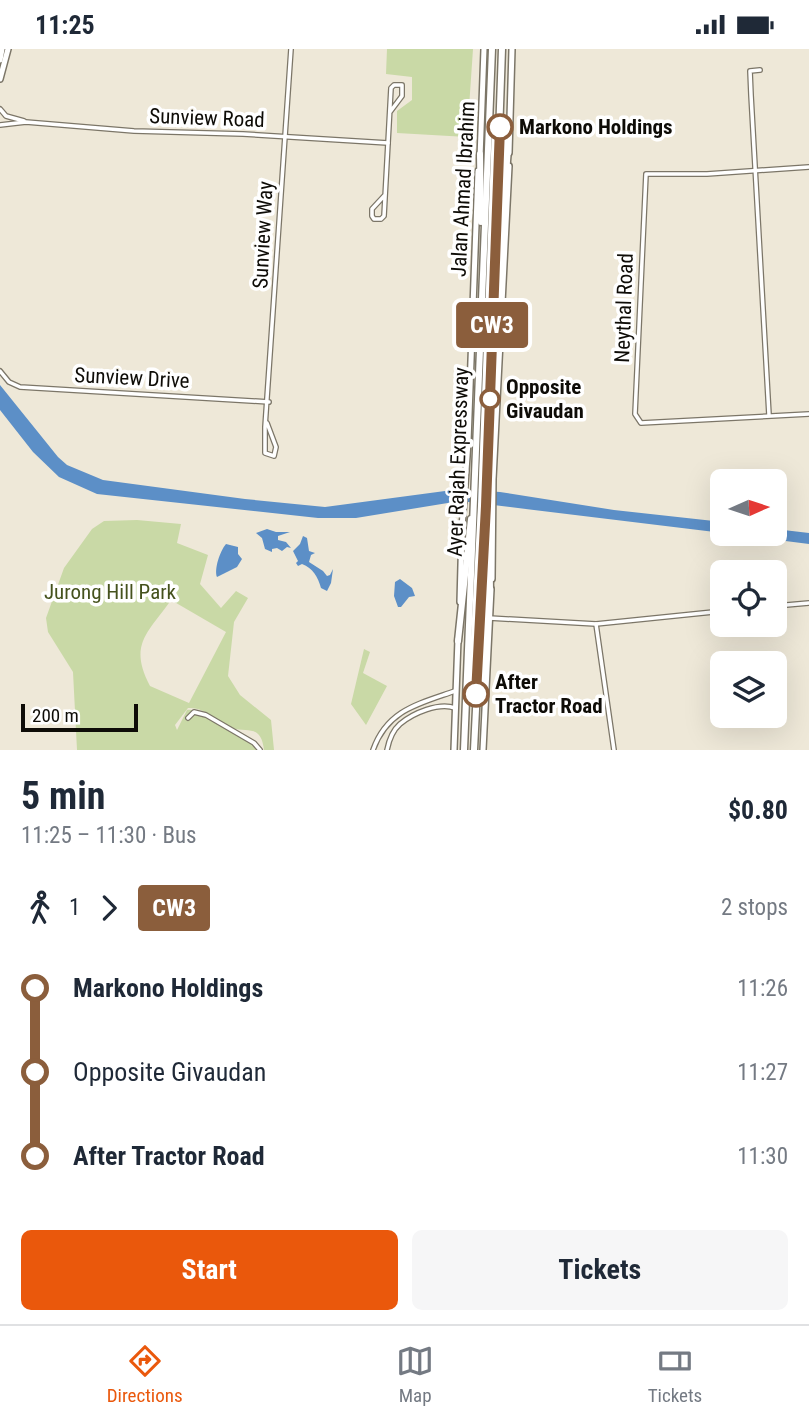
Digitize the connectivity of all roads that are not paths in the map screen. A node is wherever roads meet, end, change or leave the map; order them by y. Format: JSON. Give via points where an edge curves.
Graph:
{"nodes":[{"id":1,"x":2,"y":49,"type":"edge"},
{"id":2,"x":8,"y":49,"type":"edge"},
{"id":3,"x":291,"y":49,"type":"edge"},
{"id":4,"x":492,"y":49,"type":"edge"},
{"id":5,"x":502,"y":49,"type":"edge"},
{"id":6,"x":512,"y":49,"type":"edge"},
{"id":7,"x":483,"y":51,"type":"edge"},
{"id":8,"x":0,"y":60,"type":"edge"},
{"id":9,"x":760,"y":70,"type":"dead end"},
{"id":10,"x":0,"y":79,"type":"edge"},
{"id":11,"x":0,"y":109,"type":"edge"},
{"id":12,"x":390,"y":112,"type":"junction"},
{"id":13,"x":26,"y":122,"type":"junction"},
{"id":14,"x":0,"y":125,"type":"edge"},
{"id":15,"x":285,"y":137,"type":"junction"},
{"id":16,"x":388,"y":143,"type":"junction"},
{"id":17,"x":509,"y":149,"type":"junction"},
{"id":18,"x":480,"y":154,"type":"junction"},
{"id":19,"x":809,"y":167,"type":"edge"},
{"id":20,"x":756,"y":171,"type":"junction"},
{"id":21,"x":384,"y":195,"type":"junction"},
{"id":22,"x":484,"y":231,"type":"junction"},
{"id":23,"x":495,"y":268,"type":"junction"},
{"id":24,"x":0,"y":371,"type":"edge"},
{"id":25,"x":269,"y":402,"type":"junction"},
{"id":26,"x":809,"y":414,"type":"edge"},
{"id":27,"x":769,"y":416,"type":"junction"},
{"id":28,"x":267,"y":423,"type":"junction"},
{"id":29,"x":486,"y":506,"type":"junction"},
{"id":30,"x":473,"y":510,"type":"junction"},
{"id":31,"x":490,"y":590,"type":"junction"},
{"id":32,"x":809,"y":603,"type":"edge"},
{"id":33,"x":787,"y":605,"type":"edge"},
{"id":34,"x":710,"y":612,"type":"edge"},
{"id":35,"x":489,"y":618,"type":"junction"},
{"id":36,"x":596,"y":624,"type":"junction"},
{"id":37,"x":458,"y":641,"type":"junction"},
{"id":38,"x":457,"y":690,"type":"junction"},
{"id":39,"x":441,"y":696,"type":"junction"},
{"id":40,"x":421,"y":702,"type":"junction"},
{"id":41,"x":443,"y":705,"type":"junction"},
{"id":42,"x":409,"y":708,"type":"junction"},
{"id":43,"x":456,"y":709,"type":"junction"},
{"id":44,"x":423,"y":712,"type":"junction"},
{"id":45,"x":188,"y":718,"type":"dead end"},
{"id":46,"x":260,"y":750,"type":"edge"},
{"id":47,"x":373,"y":750,"type":"edge"},
{"id":48,"x":387,"y":750,"type":"edge"},
{"id":49,"x":454,"y":750,"type":"edge"},
{"id":50,"x":464,"y":750,"type":"edge"},
{"id":51,"x":474,"y":750,"type":"edge"},
{"id":52,"x":483,"y":750,"type":"edge"},
{"id":53,"x":614,"y":750,"type":"edge"}],
"edges":[{"from":1,"to":8,"type":"main road"},
{"from":2,"to":10,"type":"main road"},
{"from":3,"to":15,"type":"street","name":"Sunview Way"},
{"from":4,"to":22,"type":"highway","name":"Ayer Rajah Expressway"},
{"from":5,"to":23,"type":"highway","name":"Ayer Rajah Expressway"},
{"from":6,"to":17,"type":"main road","name":"Jalan Ahmad Ibrahim"},
{"from":7,"to":18,"type":"main road","name":"Jalan Ahmad Ibrahim"},
{"from":9,"to":20,"type":"street","via":[[750,71]]},
{"from":11,"to":13,"type":"street","name":"Sunview Road","via":[[6,116]]},
{"from":12,"to":12,"type":"street","via":[[391,86],[402,85],[402,96]]},
{"from":12,"to":16,"type":"street"},
{"from":13,"to":14,"type":"street","name":"Sunview Road"},
{"from":13,"to":15,"type":"street","name":"Sunview Road"},
{"from":15,"to":16,"type":"street","name":"Sunview Road"},
{"from":15,"to":25,"type":"street","name":"Sunview Way"},
{"from":16,"to":21,"type":"street"},
{"from":17,"to":23,"type":"highway"},
{"from":17,"to":31,"type":"main road","name":"Jalan Ahmad Ibrahim"},
{"from":18,"to":22,"type":"highway"},
{"from":18,"to":37,"type":"main road","name":"Jalan Ahmad Ibrahim"},
{"from":19,"to":20,"type":"street","name":"Neythal Road"},
{"from":20,"to":27,"type":"street"},
{"from":20,"to":27,"type":"street","name":"Neythal Road","via":[[646,174],[635,414],[641,423]]},
{"from":21,"to":21,"type":"street","via":[[384,216],[374,219],[372,209]]},
{"from":22,"to":30,"type":"highway","name":"Ayer Rajah Expressway"},
{"from":23,"to":29,"type":"highway","name":"Ayer Rajah Expressway"},
{"from":24,"to":25,"type":"street","name":"Sunview Drive","via":[[20,387]]},
{"from":25,"to":28,"type":"street","name":"Sunview Way"},
{"from":26,"to":27,"type":"street","name":"Neythal Road"},
{"from":28,"to":28,"type":"street","name":"Sunview Way","via":[[276,447],[274,456],[265,453]]},
{"from":29,"to":31,"type":"highway"},
{"from":29,"to":51,"type":"highway","name":"Ayer Rajah Expressway"},
{"from":30,"to":37,"type":"highway"},
{"from":30,"to":50,"type":"highway","name":"Ayer Rajah Expressway"},
{"from":31,"to":35,"type":"main road","name":"Jalan Ahmad Ibrahim"},
{"from":32,"to":33,"type":"street"},
{"from":34,"to":36,"type":"street"},
{"from":35,"to":36,"type":"street"},
{"from":35,"to":52,"type":"main road","name":"Jalan Ahmad Ibrahim"},
{"from":36,"to":53,"type":"street"},
{"from":37,"to":38,"type":"main road","name":"Jalan Ahmad Ibrahim"},
{"from":38,"to":39,"type":"street"},
{"from":38,"to":43,"type":"main road","name":"Jalan Ahmad Ibrahim"},
{"from":39,"to":40,"type":"street"},
{"from":39,"to":41,"type":"street"},
{"from":40,"to":42,"type":"street"},
{"from":40,"to":44,"type":"street"},
{"from":41,"to":43,"type":"street"},
{"from":41,"to":44,"type":"street"},
{"from":42,"to":44,"type":"street"},
{"from":42,"to":47,"type":"street","via":[[384,727]]},
{"from":43,"to":49,"type":"main road","name":"Jalan Ahmad Ibrahim"},
{"from":44,"to":48,"type":"street","via":[[399,725]]},
{"from":45,"to":46,"type":"street","via":[[194,712],[206,715]]}]}
